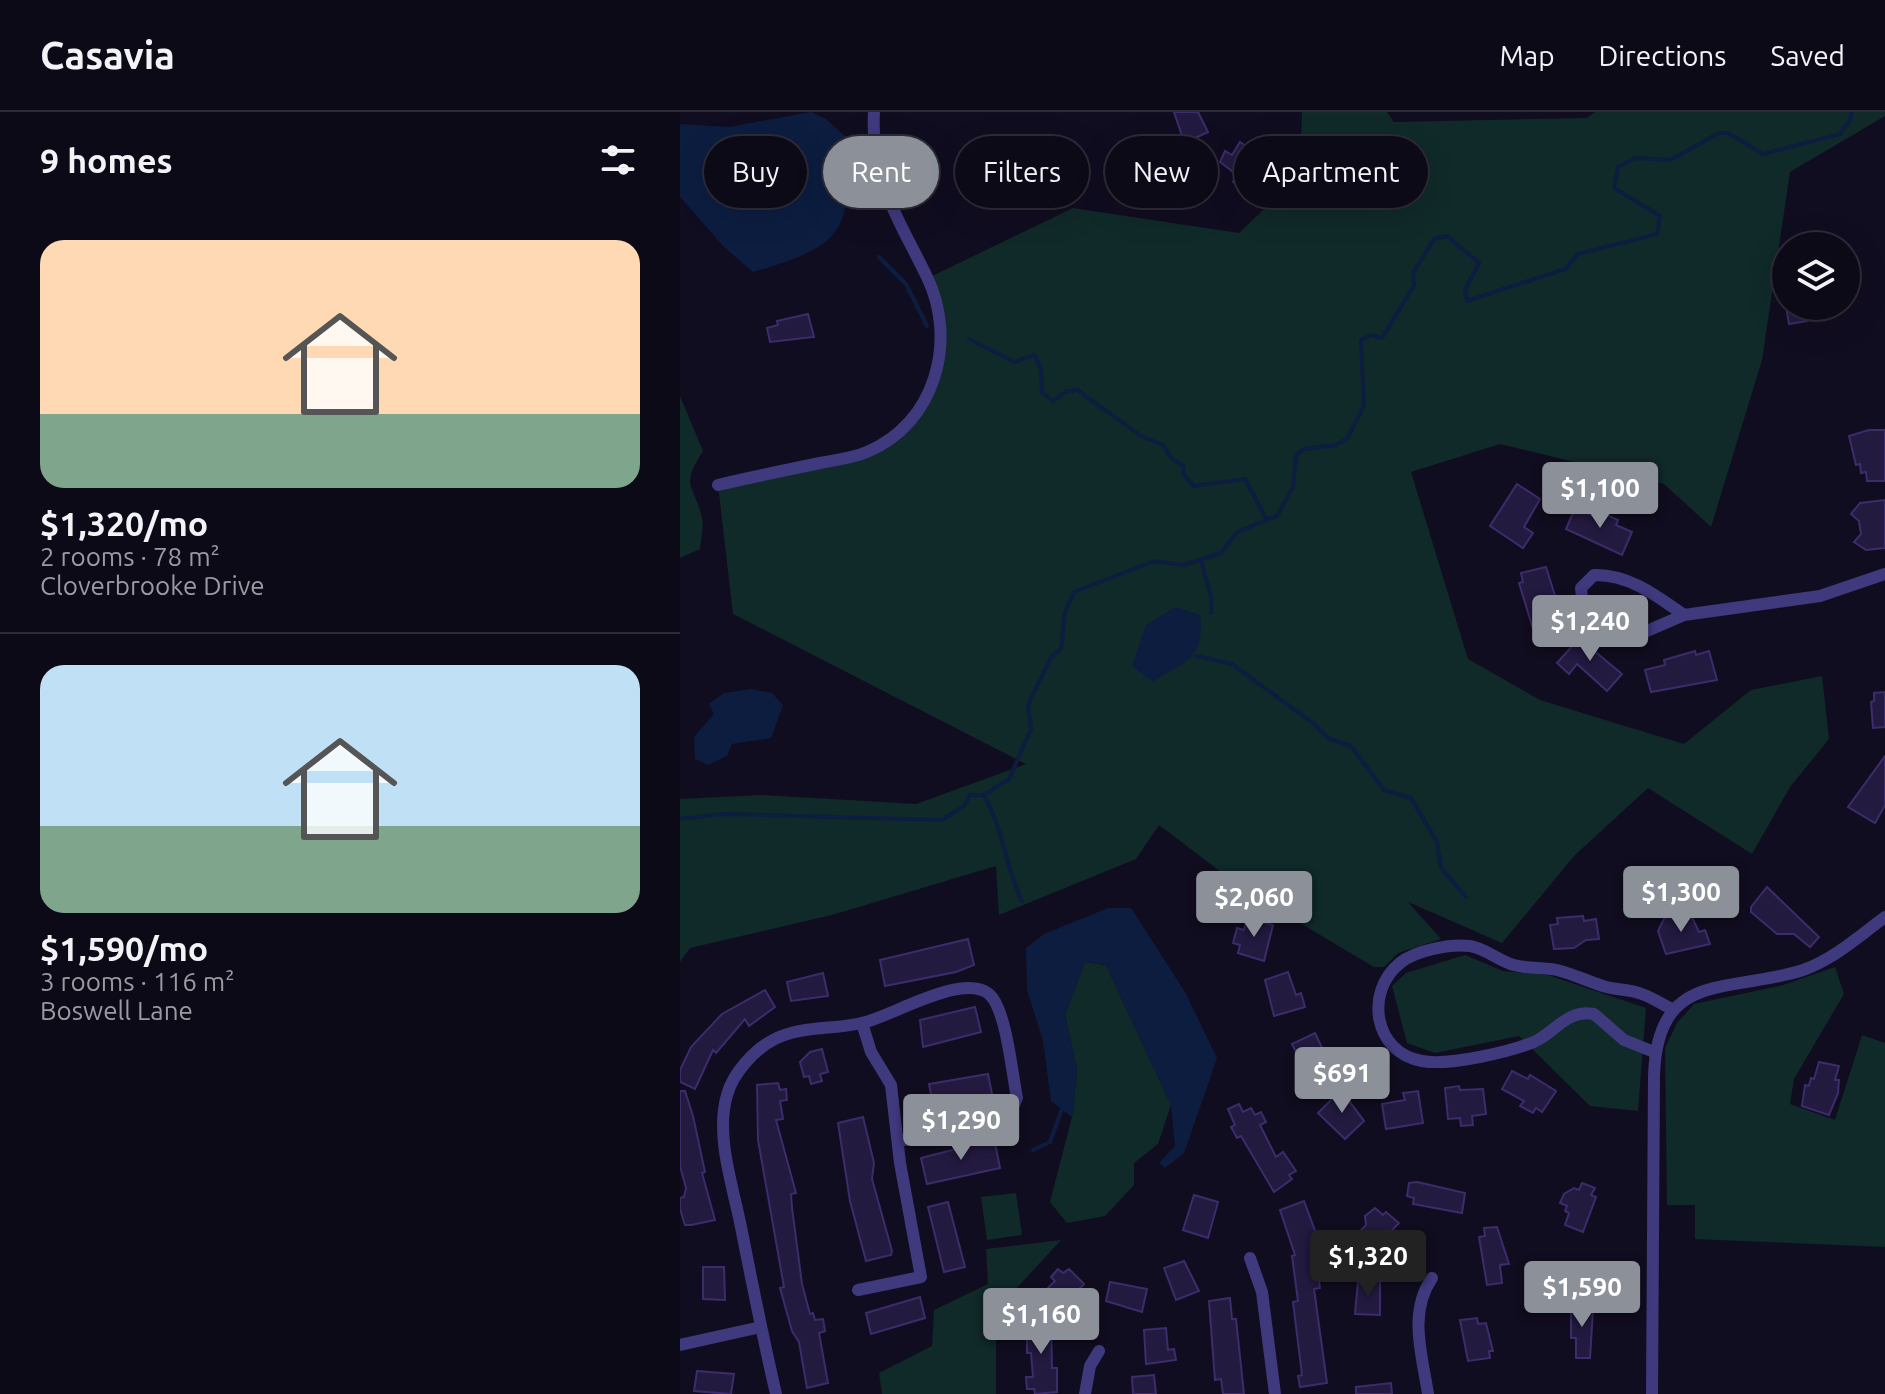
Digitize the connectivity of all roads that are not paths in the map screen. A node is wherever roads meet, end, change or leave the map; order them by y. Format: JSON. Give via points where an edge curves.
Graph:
{"nodes":[{"id":1,"x":874,"y":112,"type":"edge"},
{"id":2,"x":718,"y":485,"type":"dead end"},
{"id":3,"x":1885,"y":574,"type":"edge"},
{"id":4,"x":1684,"y":615,"type":"junction"},
{"id":5,"x":1885,"y":917,"type":"edge"},
{"id":6,"x":1672,"y":1009,"type":"junction"},
{"id":7,"x":862,"y":1023,"type":"junction"},
{"id":8,"x":1654,"y":1052,"type":"junction"},
{"id":9,"x":899,"y":1141,"type":"junction"},
{"id":10,"x":1250,"y":1258,"type":"dead end"},
{"id":11,"x":1432,"y":1278,"type":"dead end"},
{"id":12,"x":858,"y":1290,"type":"dead end"},
{"id":13,"x":761,"y":1327,"type":"junction"},
{"id":14,"x":680,"y":1345,"type":"edge"},
{"id":15,"x":1099,"y":1351,"type":"dead end"},
{"id":16,"x":776,"y":1394,"type":"edge"},
{"id":17,"x":1085,"y":1394,"type":"edge"},
{"id":18,"x":1275,"y":1394,"type":"edge"},
{"id":19,"x":1428,"y":1394,"type":"edge"},
{"id":20,"x":1652,"y":1394,"type":"edge"}],
"edges":[{"from":1,"to":2,"type":"street","via":[[874,155],[888,205],[940,306],[943,344],[933,388],[905,426],[865,453]]},
{"from":3,"to":4,"type":"street","via":[[1820,596]]},
{"from":4,"to":4,"type":"street","via":[[1640,634],[1624,634],[1593,619],[1583,607],[1581,588],[1594,575],[1620,578]]},
{"from":5,"to":6,"type":"street","via":[[1806,969],[1701,990]]},
{"from":6,"to":8,"type":"street"},
{"from":6,"to":8,"type":"street","via":[[1640,993],[1515,965],[1473,947],[1406,958],[1384,980],[1378,995],[1385,1036],[1404,1055],[1419,1061],[1457,1060],[1525,1045],[1565,1019],[1587,1012],[1634,1046]]},
{"from":7,"to":9,"type":"street","via":[[871,1052],[891,1085]]},
{"from":7,"to":9,"type":"street","via":[[922,997],[973,988],[997,1002],[1017,1098],[1011,1112],[1002,1121]]},
{"from":7,"to":13,"type":"street","via":[[801,1030],[774,1039],[741,1069],[727,1094],[723,1126]]},
{"from":8,"to":20,"type":"street"},
{"from":9,"to":12,"type":"street","via":[[921,1277]]},
{"from":10,"to":18,"type":"street","via":[[1262,1292]]},
{"from":11,"to":19,"type":"street","via":[[1417,1316]]},
{"from":13,"to":14,"type":"street"},
{"from":13,"to":16,"type":"street"},
{"from":15,"to":17,"type":"street"}]}
